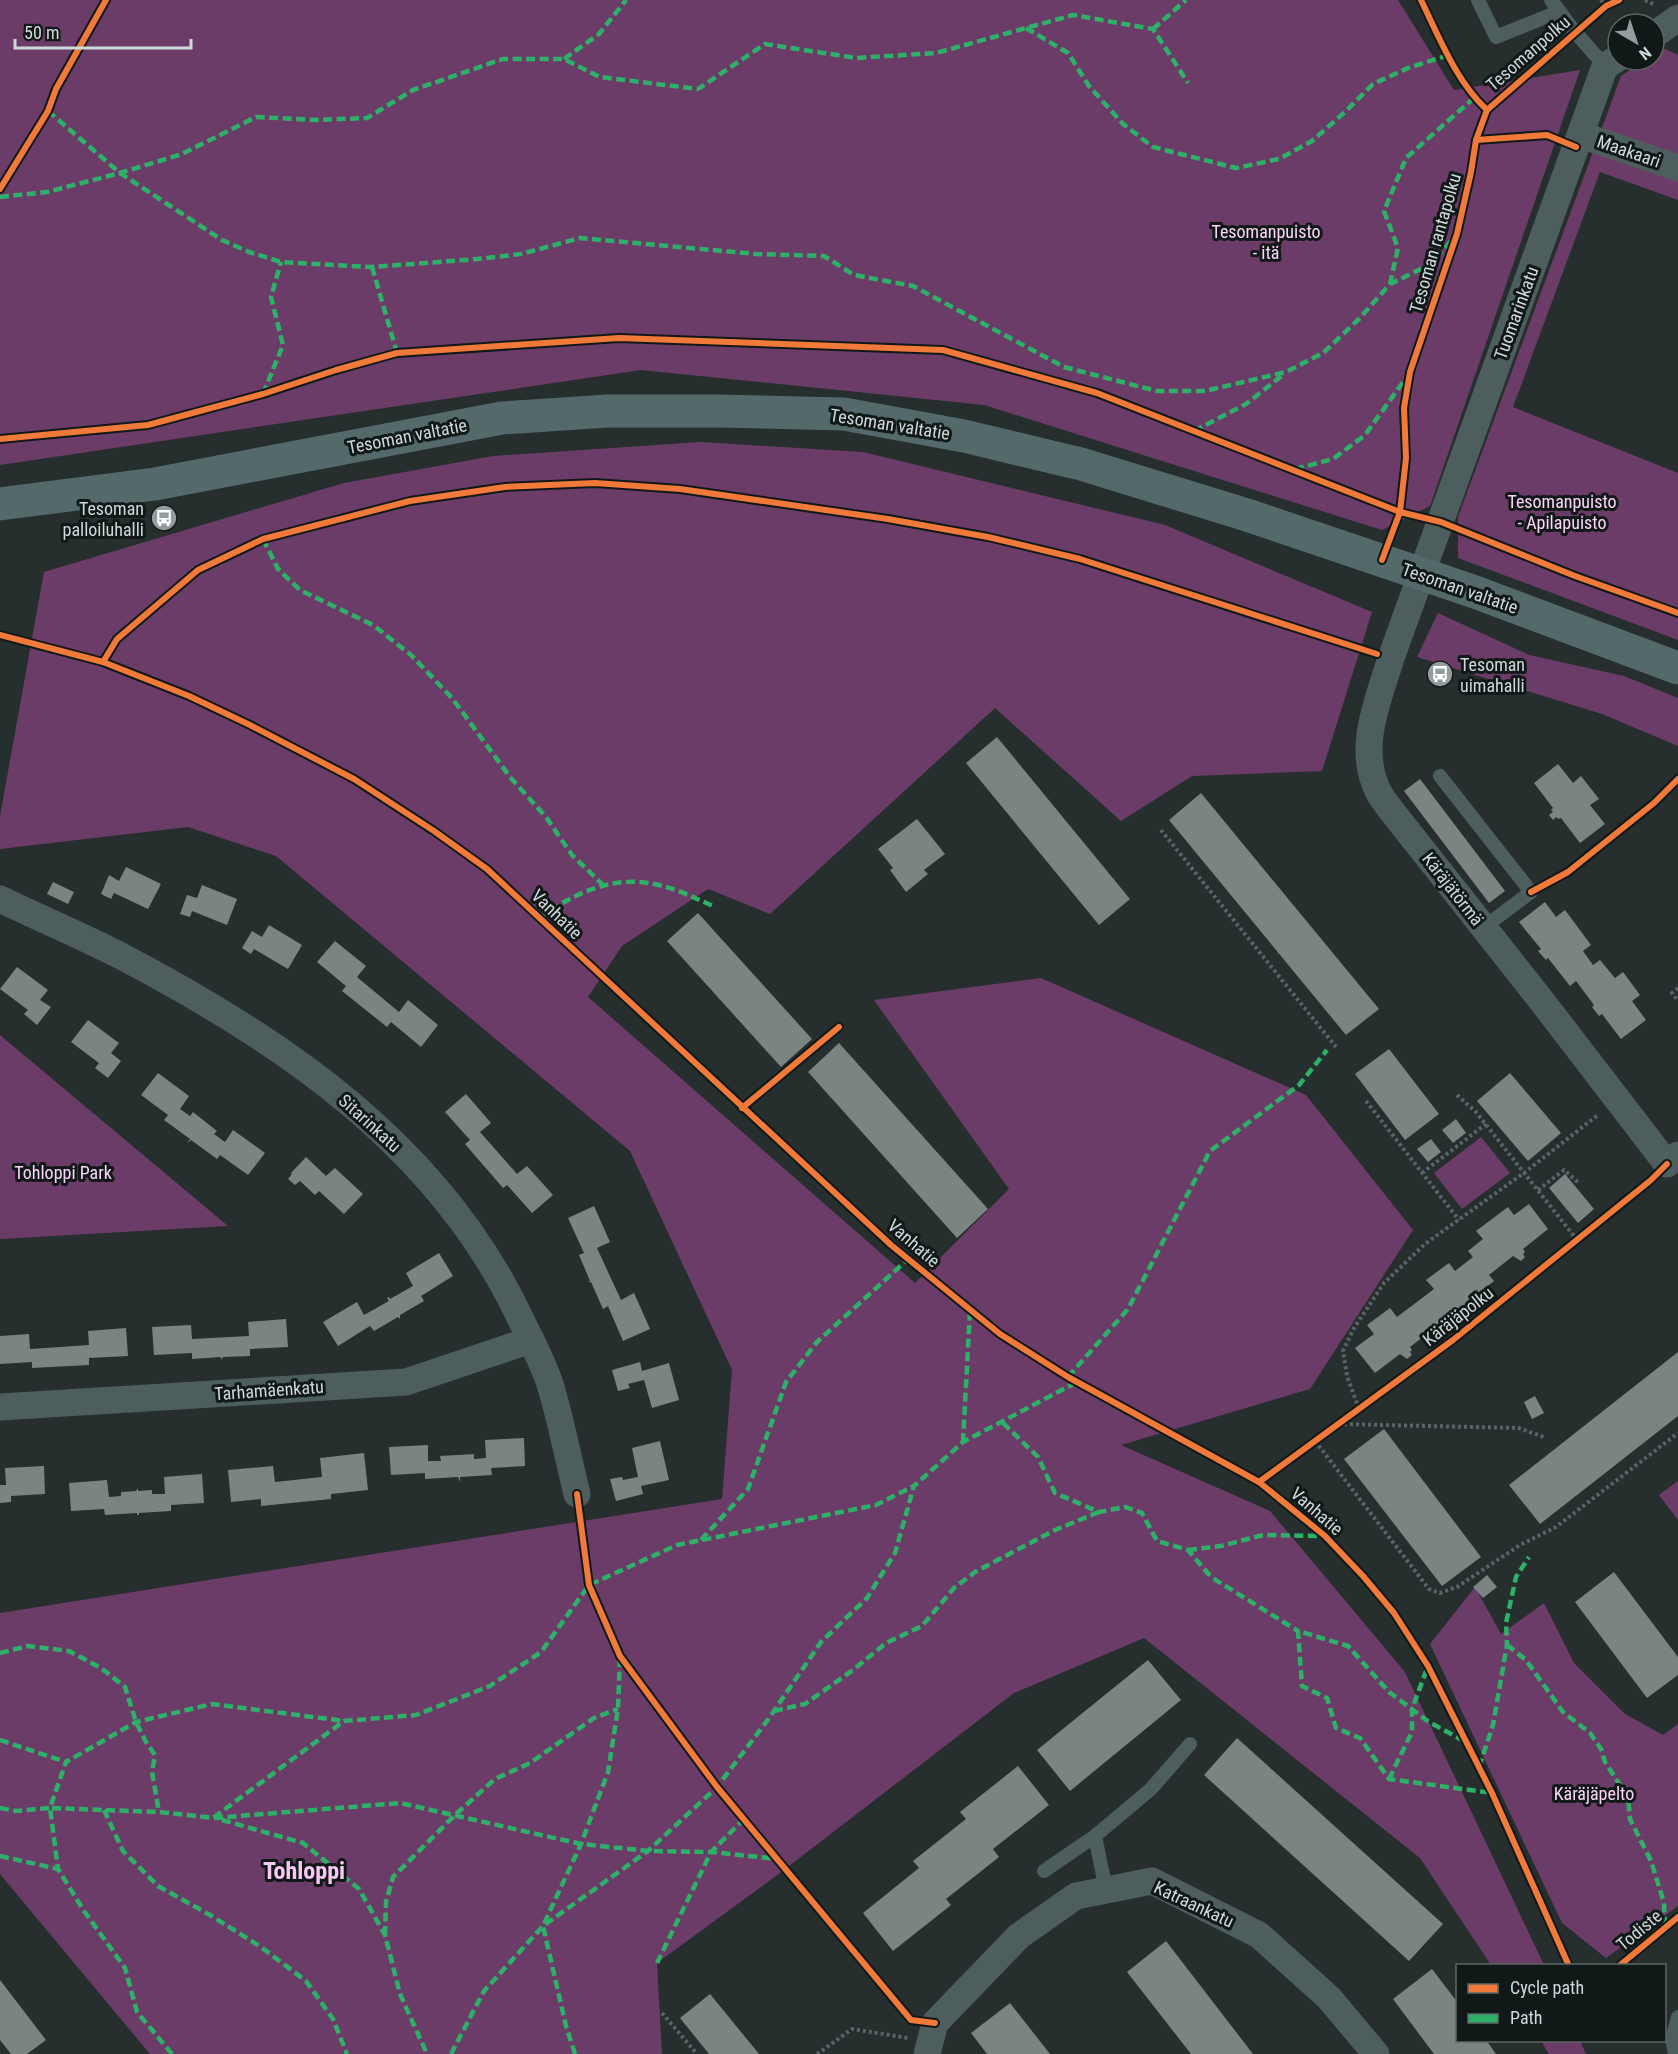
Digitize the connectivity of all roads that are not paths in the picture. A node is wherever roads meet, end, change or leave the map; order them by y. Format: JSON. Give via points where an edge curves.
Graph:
{"nodes":[{"id":1,"x":1478,"y":0,"type":"edge"},
{"id":2,"x":1555,"y":6,"type":"edge"},
{"id":3,"x":1606,"y":57,"type":"edge"},
{"id":4,"x":1608,"y":72,"type":"edge"},
{"id":5,"x":1581,"y":135,"type":"junction"},
{"id":6,"x":1678,"y":168,"type":"edge"},
{"id":7,"x":0,"y":504,"type":"edge"},
{"id":8,"x":1421,"y":574,"type":"junction"},
{"id":9,"x":1678,"y":668,"type":"edge"},
{"id":10,"x":1440,"y":776,"type":"dead end"},
{"id":11,"x":0,"y":899,"type":"edge"},
{"id":12,"x":1484,"y":928,"type":"junction"},
{"id":13,"x":1673,"y":1159,"type":"edge"},
{"id":14,"x":531,"y":1340,"type":"junction"},
{"id":15,"x":0,"y":1407,"type":"edge"},
{"id":16,"x":577,"y":1494,"type":"dead end"},
{"id":17,"x":1190,"y":1744,"type":"dead end"},
{"id":18,"x":1095,"y":1836,"type":"junction"},
{"id":19,"x":1044,"y":1871,"type":"dead end"},
{"id":20,"x":1106,"y":1890,"type":"junction"},
{"id":21,"x":1678,"y":2017,"type":"edge"},
{"id":22,"x":928,"y":2048,"type":"edge"},
{"id":23,"x":1376,"y":2054,"type":"edge"},
{"id":24,"x":1675,"y":2054,"type":"edge"}],
"edges":[{"from":1,"to":2,"type":"lane","via":[[1496,37]]},
{"from":2,"to":3,"type":"lane","via":[[1575,32]]},
{"from":4,"to":5,"type":"street","name":"Tuomarinkatu"},
{"from":5,"to":6,"type":"street","name":"Maakaari"},
{"from":5,"to":8,"type":"street","name":"Tuomarinkatu"},
{"from":7,"to":8,"type":"main road","name":"Tesoman valtatie","via":[[155,484],[502,418],[608,411],[844,414],[964,436],[1081,464]]},
{"from":8,"to":9,"type":"main road","name":"Tesoman valtatie"},
{"from":8,"to":12,"type":"street","name":"Käräjätörmä","via":[[1372,722],[1368,746],[1371,773],[1379,793]]},
{"from":10,"to":12,"type":"lane","via":[[1532,892]]},
{"from":11,"to":14,"type":"street","name":"Sitarinkatu","via":[[179,987],[310,1071],[375,1123],[443,1195],[486,1252]]},
{"from":12,"to":13,"type":"street","name":"Käräjätörmä","via":[[1618,1099]]},
{"from":14,"to":15,"type":"street","name":"Tarhamäenkatu","via":[[406,1382]]},
{"from":14,"to":16,"type":"street","name":"Sitarinkatu","via":[[550,1383]]},
{"from":17,"to":18,"type":"lane","via":[[1151,1789]]},
{"from":18,"to":19,"type":"lane"},
{"from":18,"to":20,"type":"lane"},
{"from":20,"to":22,"type":"street","name":"Katraankatu","via":[[1076,1896],[1019,1936],[935,2023]]},
{"from":20,"to":23,"type":"street","name":"Katraankatu","via":[[1152,1881],[1259,1935],[1329,1998]]},
{"from":21,"to":24,"type":"lane","via":[[1672,2040]]}]}
